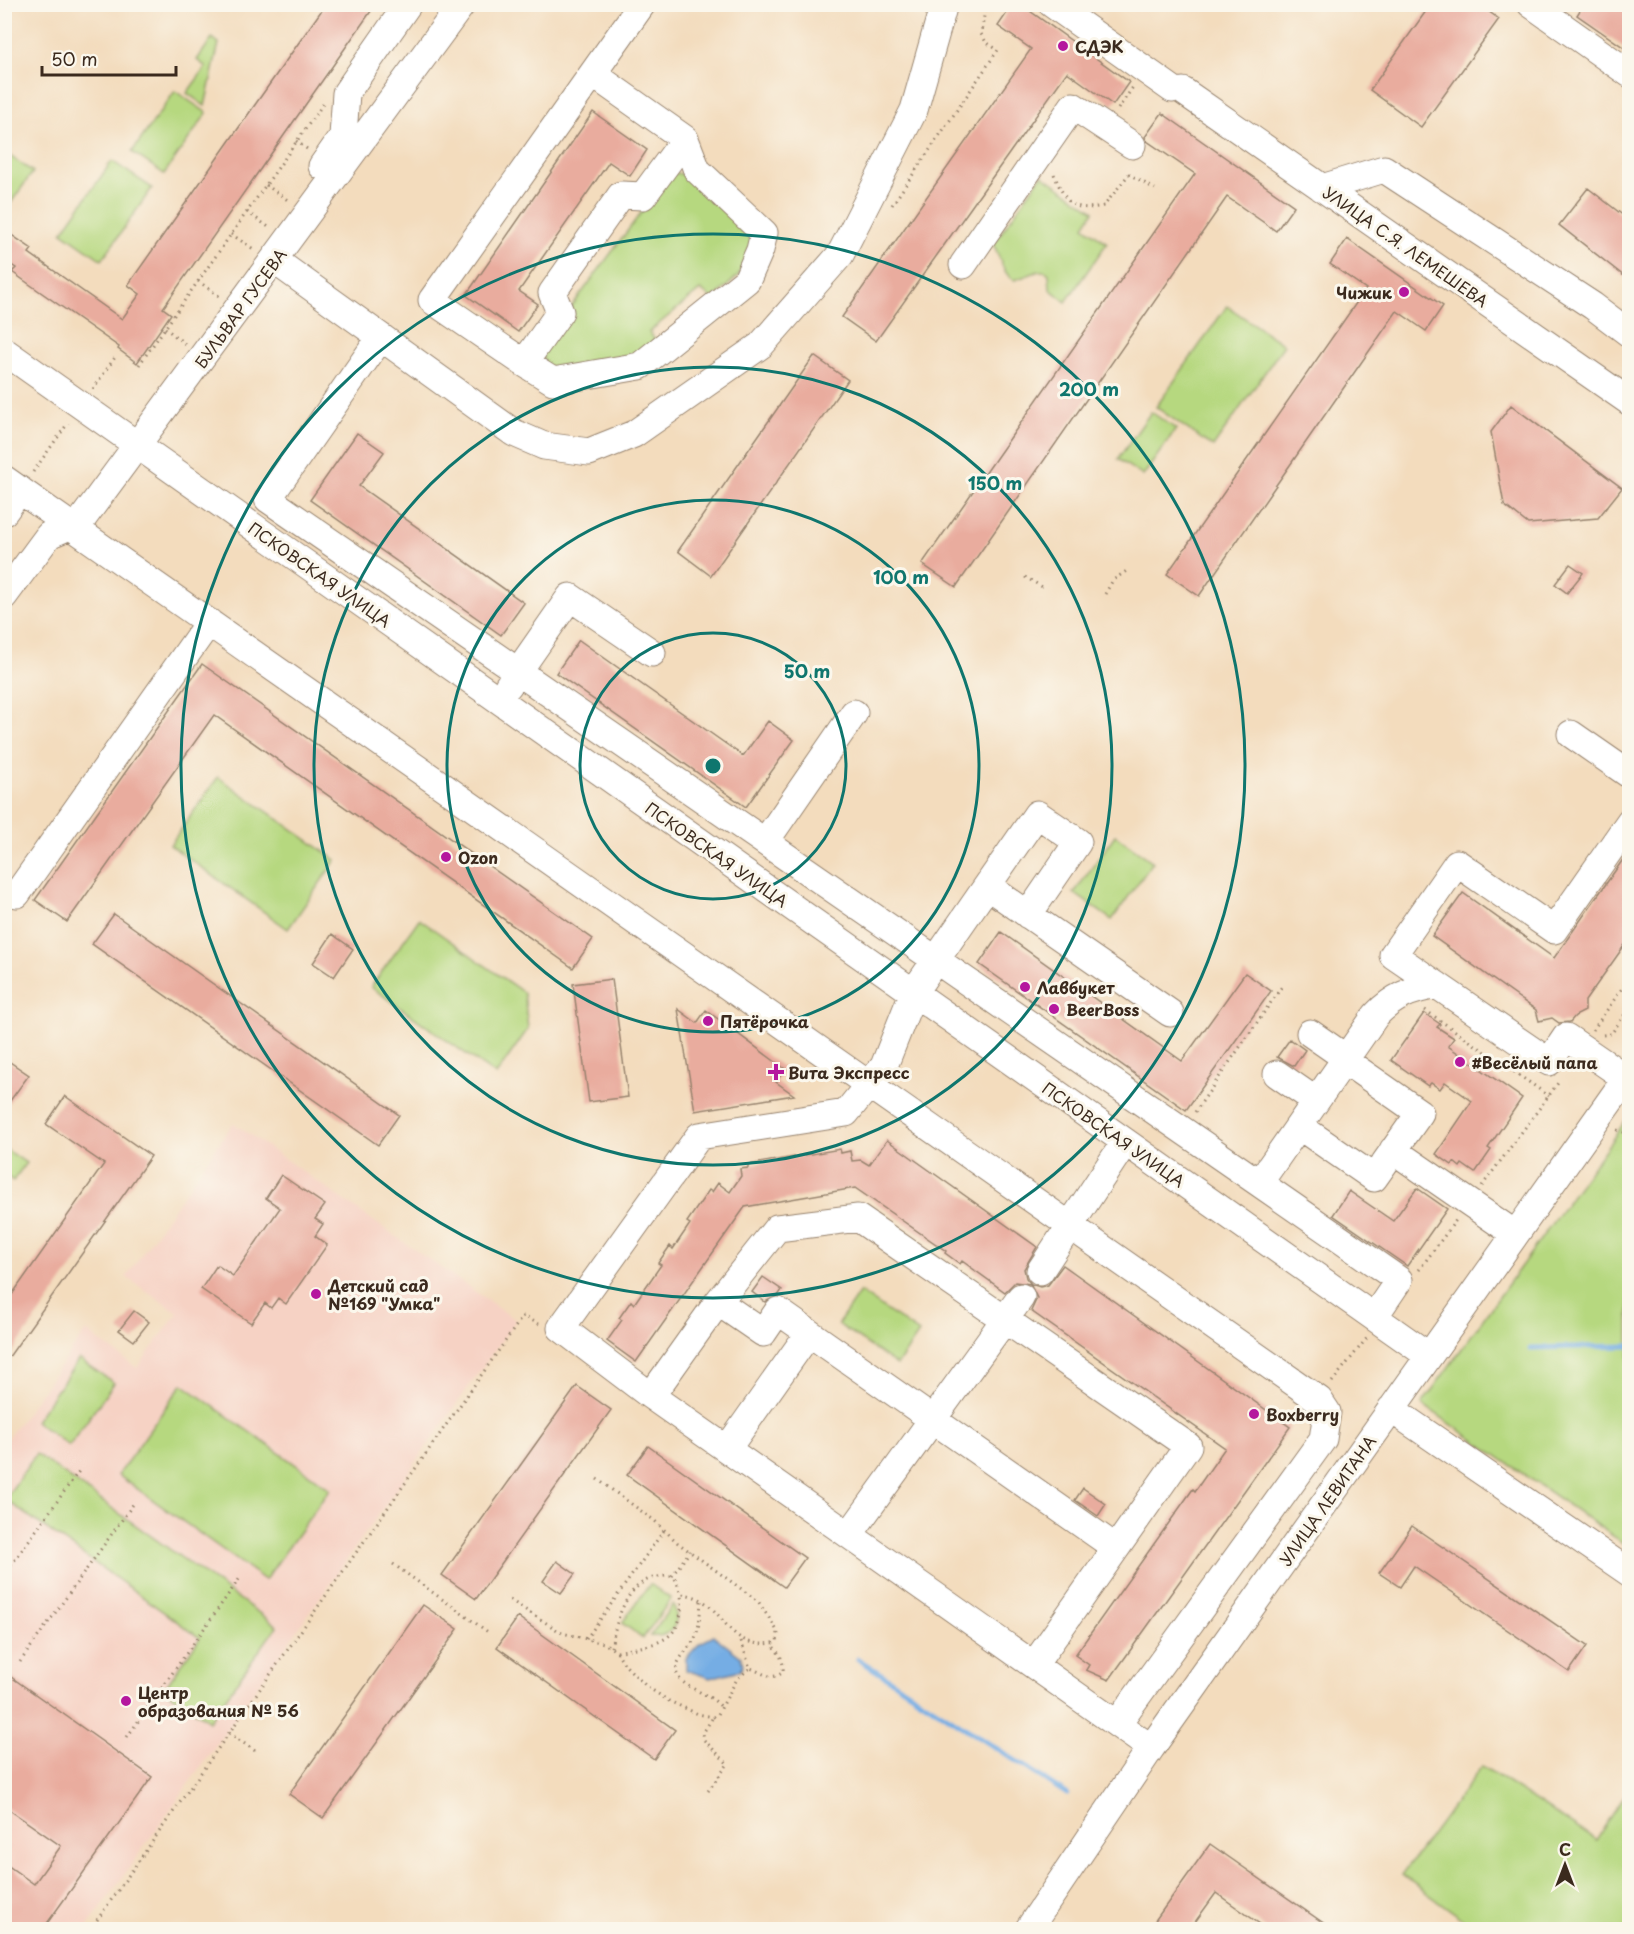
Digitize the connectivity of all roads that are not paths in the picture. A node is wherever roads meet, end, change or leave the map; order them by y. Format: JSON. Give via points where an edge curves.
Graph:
{"nodes":[{"id":1,"x":408,"y":4,"type":"edge"},
{"id":2,"x":462,"y":4,"type":"edge"},
{"id":3,"x":642,"y":4,"type":"edge"},
{"id":4,"x":944,"y":4,"type":"edge"},
{"id":5,"x":1052,"y":4,"type":"edge"},
{"id":6,"x":1531,"y":4,"type":"edge"},
{"id":7,"x":1564,"y":14,"type":"edge"},
{"id":8,"x":592,"y":74,"type":"junction"},
{"id":9,"x":1629,"y":74,"type":"edge"},
{"id":10,"x":685,"y":139,"type":"junction"},
{"id":11,"x":1132,"y":145,"type":"dead end"},
{"id":12,"x":1322,"y":188,"type":"junction"},
{"id":13,"x":267,"y":257,"type":"junction"},
{"id":14,"x":963,"y":265,"type":"dead end"},
{"id":15,"x":1629,"y":334,"type":"edge"},
{"id":16,"x":381,"y":337,"type":"junction"},
{"id":17,"x":4,"y":351,"type":"edge"},
{"id":18,"x":524,"y":363,"type":"junction"},
{"id":19,"x":1629,"y":402,"type":"edge"},
{"id":20,"x":131,"y":441,"type":"junction"},
{"id":21,"x":13,"y":484,"type":"edge"},
{"id":22,"x":4,"y":512,"type":"edge"},
{"id":23,"x":73,"y":526,"type":"junction"},
{"id":24,"x":4,"y":596,"type":"edge"},
{"id":25,"x":210,"y":622,"type":"junction"},
{"id":26,"x":652,"y":653,"type":"dead end"},
{"id":27,"x":518,"y":672,"type":"junction"},
{"id":28,"x":499,"y":700,"type":"junction"},
{"id":29,"x":854,"y":713,"type":"dead end"},
{"id":30,"x":1571,"y":734,"type":"dead end"},
{"id":31,"x":1629,"y":775,"type":"edge"},
{"id":32,"x":1629,"y":821,"type":"edge"},
{"id":33,"x":765,"y":842,"type":"junction"},
{"id":34,"x":987,"y":886,"type":"junction"},
{"id":35,"x":4,"y":892,"type":"edge"},
{"id":36,"x":1028,"y":915,"type":"junction"},
{"id":37,"x":936,"y":960,"type":"junction"},
{"id":38,"x":1437,"y":985,"type":"junction"},
{"id":39,"x":913,"y":993,"type":"junction"},
{"id":40,"x":1170,"y":1013,"type":"dead end"},
{"id":41,"x":1310,"y":1033,"type":"dead end"},
{"id":42,"x":1345,"y":1059,"type":"junction"},
{"id":43,"x":1277,"y":1074,"type":"dead end"},
{"id":44,"x":1628,"y":1076,"type":"edge"},
{"id":45,"x":868,"y":1086,"type":"junction"},
{"id":46,"x":1316,"y":1101,"type":"junction"},
{"id":47,"x":1299,"y":1126,"type":"junction"},
{"id":48,"x":1125,"y":1142,"type":"junction"},
{"id":49,"x":1203,"y":1144,"type":"junction"},
{"id":50,"x":1393,"y":1150,"type":"junction"},
{"id":51,"x":1178,"y":1180,"type":"junction"},
{"id":52,"x":1259,"y":1183,"type":"junction"},
{"id":53,"x":1069,"y":1226,"type":"junction"},
{"id":54,"x":1515,"y":1234,"type":"junction"},
{"id":55,"x":1040,"y":1271,"type":"dead end"},
{"id":56,"x":718,"y":1302,"type":"junction"},
{"id":57,"x":1013,"y":1308,"type":"junction"},
{"id":58,"x":1374,"y":1317,"type":"junction"},
{"id":59,"x":810,"y":1333,"type":"junction"},
{"id":60,"x":1429,"y":1356,"type":"junction"},
{"id":61,"x":651,"y":1396,"type":"junction"},
{"id":62,"x":1391,"y":1409,"type":"junction"},
{"id":63,"x":933,"y":1420,"type":"junction"},
{"id":64,"x":727,"y":1449,"type":"junction"},
{"id":65,"x":849,"y":1535,"type":"junction"},
{"id":66,"x":1116,"y":1548,"type":"junction"},
{"id":67,"x":1629,"y":1573,"type":"edge"},
{"id":68,"x":1034,"y":1665,"type":"junction"},
{"id":69,"x":1117,"y":1724,"type":"junction"},
{"id":70,"x":1151,"y":1748,"type":"junction"},
{"id":71,"x":1028,"y":1929,"type":"edge"}],
"edges":[{"from":1,"to":13,"type":"street","via":[[346,93],[343,136],[274,231]]},
{"from":2,"to":13,"type":"street","name":"БУЛЬВАР ГУСЕВА"},
{"from":3,"to":8,"type":"street"},
{"from":4,"to":16,"type":"street","via":[[914,110],[840,255],[761,345],[634,434],[590,452],[544,447],[514,433]]},
{"from":5,"to":12,"type":"street","name":"УЛИЦА С.Я. ЛЕМЕШЕВА"},
{"from":6,"to":7,"type":"street"},
{"from":7,"to":9,"type":"street"},
{"from":8,"to":10,"type":"street"},
{"from":8,"to":18,"type":"street","via":[[432,300]]},
{"from":10,"to":18,"type":"street","via":[[643,196],[621,195],[552,293],[560,312]]},
{"from":10,"to":18,"type":"street","via":[[697,170],[764,233],[747,280],[640,366],[553,381]]},
{"from":11,"to":14,"type":"street","via":[[1073,106]]},
{"from":12,"to":15,"type":"street","via":[[1384,169],[1593,306]]},
{"from":12,"to":19,"type":"street","name":"УЛИЦА С.Я. ЛЕМЕШЕВА"},
{"from":13,"to":16,"type":"street"},
{"from":13,"to":20,"type":"street","name":"БУЛЬВАР ГУСЕВА"},
{"from":13,"to":20,"type":"street","via":[[224,300]]},
{"from":16,"to":27,"type":"street","via":[[268,499]]},
{"from":17,"to":20,"type":"street","name":"ПСКОВСКАЯ УЛИЦА"},
{"from":20,"to":23,"type":"street","name":"БУЛЬВАР ГУСЕВА","via":[[81,521]]},
{"from":20,"to":28,"type":"street","name":"ПСКОВСКАЯ УЛИЦА"},
{"from":21,"to":22,"type":"street"},
{"from":21,"to":23,"type":"street"},
{"from":23,"to":24,"type":"street","name":"БУЛЬВАР ГУСЕВА","via":[[49,535]]},
{"from":23,"to":25,"type":"street"},
{"from":25,"to":35,"type":"street","via":[[17,894]]},
{"from":25,"to":45,"type":"street"},
{"from":26,"to":27,"type":"street","via":[[570,597]]},
{"from":27,"to":28,"type":"street"},
{"from":27,"to":33,"type":"street"},
{"from":28,"to":39,"type":"street","name":"ПСКОВСКАЯ УЛИЦА"},
{"from":29,"to":33,"type":"street"},
{"from":30,"to":31,"type":"street"},
{"from":32,"to":38,"type":"street","via":[[1554,930],[1457,863],[1393,955]]},
{"from":33,"to":37,"type":"street"},
{"from":34,"to":36,"type":"street"},
{"from":34,"to":36,"type":"street","via":[[1037,814],[1078,842]]},
{"from":34,"to":37,"type":"street"},
{"from":36,"to":40,"type":"street"},
{"from":37,"to":39,"type":"street"},
{"from":37,"to":49,"type":"street"},
{"from":38,"to":42,"type":"street","via":[[1411,990],[1390,1000]]},
{"from":38,"to":44,"type":"street","via":[[1549,1062],[1566,1037]]},
{"from":39,"to":45,"type":"street","via":[[884,1066]]},
{"from":39,"to":48,"type":"street","name":"ПСКОВСКАЯ УЛИЦА"},
{"from":41,"to":42,"type":"street"},
{"from":42,"to":46,"type":"street"},
{"from":42,"to":50,"type":"street","via":[[1420,1113]]},
{"from":43,"to":46,"type":"street"},
{"from":44,"to":54,"type":"street","name":"УЛИЦА ЛЕВИТАНА"},
{"from":45,"to":53,"type":"street"},
{"from":45,"to":61,"type":"street","via":[[846,1113],[699,1136],[561,1328]]},
{"from":46,"to":47,"type":"street"},
{"from":47,"to":50,"type":"street","via":[[1374,1178]]},
{"from":47,"to":52,"type":"street"},
{"from":48,"to":51,"type":"street","name":"ПСКОВСКАЯ УЛИЦА"},
{"from":48,"to":53,"type":"street"},
{"from":49,"to":51,"type":"street"},
{"from":49,"to":52,"type":"street"},
{"from":50,"to":54,"type":"street"},
{"from":51,"to":58,"type":"street","name":"ПСКОВСКАЯ УЛИЦА"},
{"from":52,"to":58,"type":"street","via":[[1399,1280]]},
{"from":53,"to":55,"type":"street"},
{"from":53,"to":69,"type":"street","via":[[1319,1400],[1327,1412],[1323,1438]]},
{"from":54,"to":60,"type":"street","name":"УЛИЦА ЛЕВИТАНА"},
{"from":56,"to":57,"type":"street","via":[[777,1228],[858,1218]]},
{"from":56,"to":59,"type":"street","via":[[762,1333],[778,1311]]},
{"from":56,"to":61,"type":"street"},
{"from":57,"to":63,"type":"street"},
{"from":57,"to":66,"type":"street","via":[[1188,1446]]},
{"from":58,"to":60,"type":"street","name":"ПСКОВСКАЯ УЛИЦА"},
{"from":59,"to":63,"type":"street"},
{"from":59,"to":64,"type":"street"},
{"from":60,"to":62,"type":"street","name":"УЛИЦА ЛЕВИТАНА"},
{"from":61,"to":64,"type":"street"},
{"from":62,"to":67,"type":"street"},
{"from":62,"to":70,"type":"street","name":"УЛИЦА ЛЕВИТАНА"},
{"from":63,"to":65,"type":"street"},
{"from":63,"to":66,"type":"street"},
{"from":64,"to":65,"type":"street"},
{"from":65,"to":68,"type":"street"},
{"from":66,"to":68,"type":"street"},
{"from":68,"to":69,"type":"street"},
{"from":69,"to":70,"type":"street"},
{"from":70,"to":71,"type":"street","name":"УЛИЦА ЛЕВИТАНА"}]}
